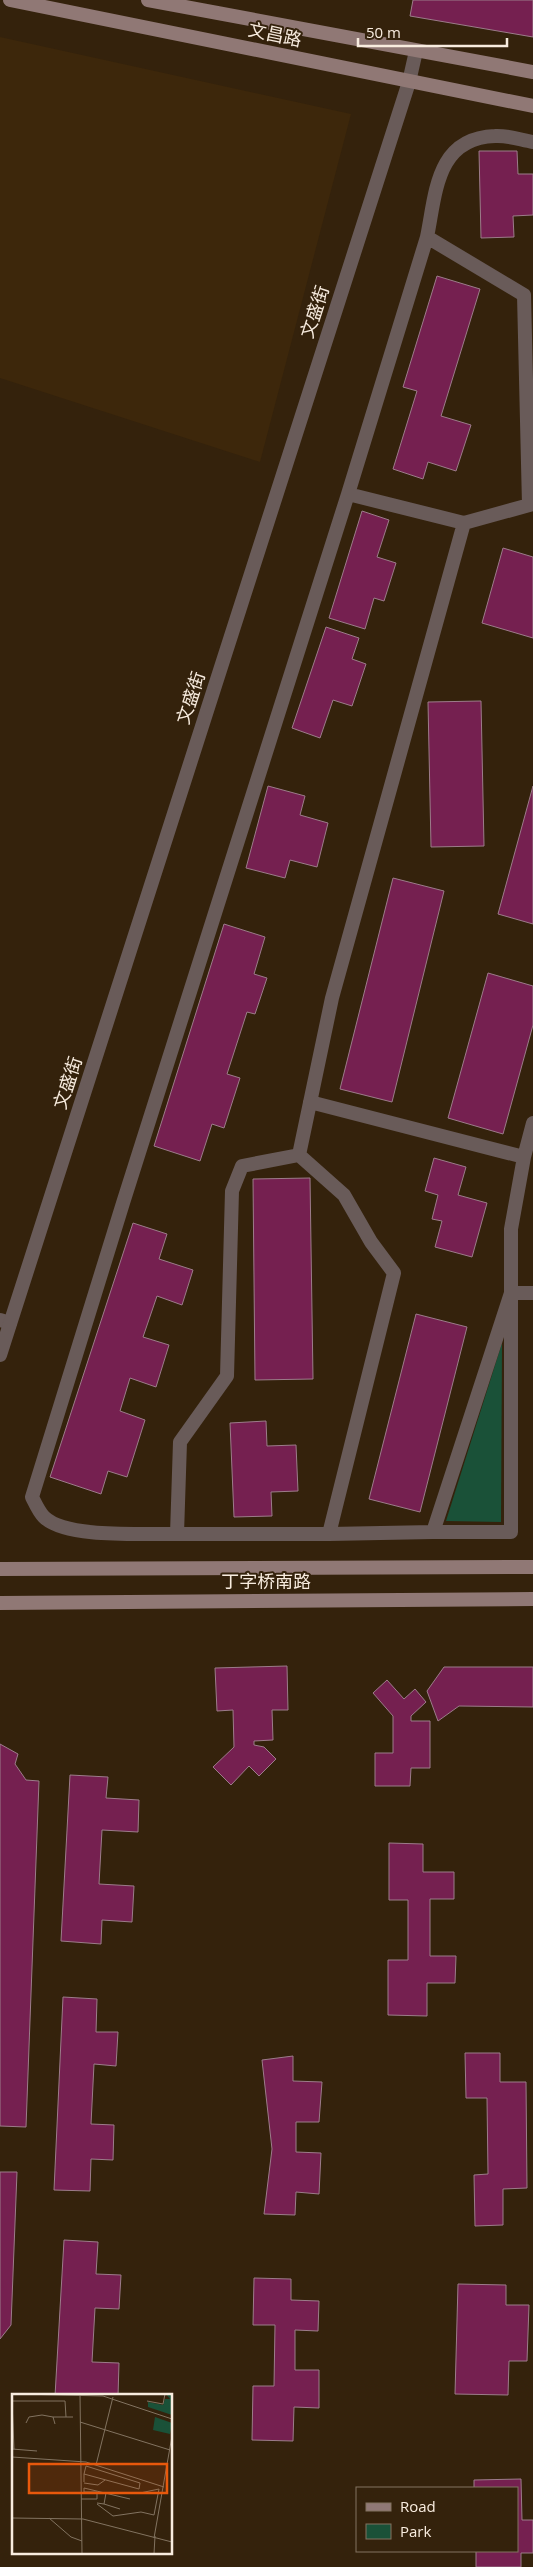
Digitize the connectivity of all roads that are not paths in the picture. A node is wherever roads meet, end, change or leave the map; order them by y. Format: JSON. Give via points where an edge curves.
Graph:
{"nodes":[{"id":1,"x":10,"y":0,"type":"edge"},
{"id":2,"x":148,"y":0,"type":"edge"},
{"id":3,"x":416,"y":51,"type":"junction"},
{"id":4,"x":533,"y":72,"type":"edge"},
{"id":5,"x":409,"y":82,"type":"junction"},
{"id":6,"x":533,"y":106,"type":"edge"},
{"id":7,"x":533,"y":142,"type":"edge"},
{"id":8,"x":427,"y":237,"type":"junction"},
{"id":9,"x":348,"y":494,"type":"junction"},
{"id":10,"x":531,"y":504,"type":"edge"},
{"id":11,"x":464,"y":523,"type":"junction"},
{"id":12,"x":310,"y":1102,"type":"junction"},
{"id":13,"x":533,"y":1124,"type":"edge"},
{"id":14,"x":299,"y":1155,"type":"junction"},
{"id":15,"x":524,"y":1157,"type":"junction"},
{"id":16,"x":511,"y":1293,"type":"junction"},
{"id":17,"x":533,"y":1293,"type":"edge"},
{"id":18,"x":5,"y":1321,"type":"edge"},
{"id":19,"x":0,"y":1355,"type":"edge"},
{"id":20,"x":433,"y":1532,"type":"junction"},
{"id":21,"x":177,"y":1534,"type":"junction"},
{"id":22,"x":329,"y":1534,"type":"junction"},
{"id":23,"x":533,"y":1567,"type":"edge"},
{"id":24,"x":0,"y":1569,"type":"edge"},
{"id":25,"x":533,"y":1599,"type":"edge"},
{"id":26,"x":0,"y":1603,"type":"edge"}],
"edges":[{"from":1,"to":5,"type":"main road","name":"文昌路"},
{"from":2,"to":3,"type":"main road","name":"文昌路"},
{"from":3,"to":4,"type":"main road","name":"文昌路"},
{"from":3,"to":5,"type":"street","name":"文盛街"},
{"from":5,"to":6,"type":"main road","name":"文昌路"},
{"from":5,"to":18,"type":"street","name":"文盛街"},
{"from":7,"to":8,"type":"street","via":[[496,136],[473,138],[455,149],[441,170]]},
{"from":8,"to":9,"type":"street"},
{"from":8,"to":10,"type":"street","via":[[524,295]]},
{"from":9,"to":11,"type":"street"},
{"from":9,"to":21,"type":"street","via":[[32,1497],[44,1518],[63,1527],[88,1532]]},
{"from":10,"to":11,"type":"street"},
{"from":11,"to":12,"type":"street","via":[[332,998]]},
{"from":12,"to":14,"type":"street"},
{"from":12,"to":15,"type":"street"},
{"from":13,"to":15,"type":"street"},
{"from":14,"to":21,"type":"street","via":[[242,1166],[232,1191],[227,1376],[180,1442]]},
{"from":14,"to":22,"type":"street","via":[[344,1195],[371,1242],[394,1273]]},
{"from":15,"to":16,"type":"street","via":[[511,1229]]},
{"from":16,"to":17,"type":"street"},
{"from":16,"to":20,"type":"street"},
{"from":16,"to":20,"type":"street","via":[[511,1532]]},
{"from":18,"to":19,"type":"street","name":"文盛街"},
{"from":20,"to":22,"type":"street"},
{"from":21,"to":22,"type":"street"},
{"from":23,"to":24,"type":"main road","name":"丁字桥南路"},
{"from":25,"to":26,"type":"main road","name":"丁字桥南路"}]}
